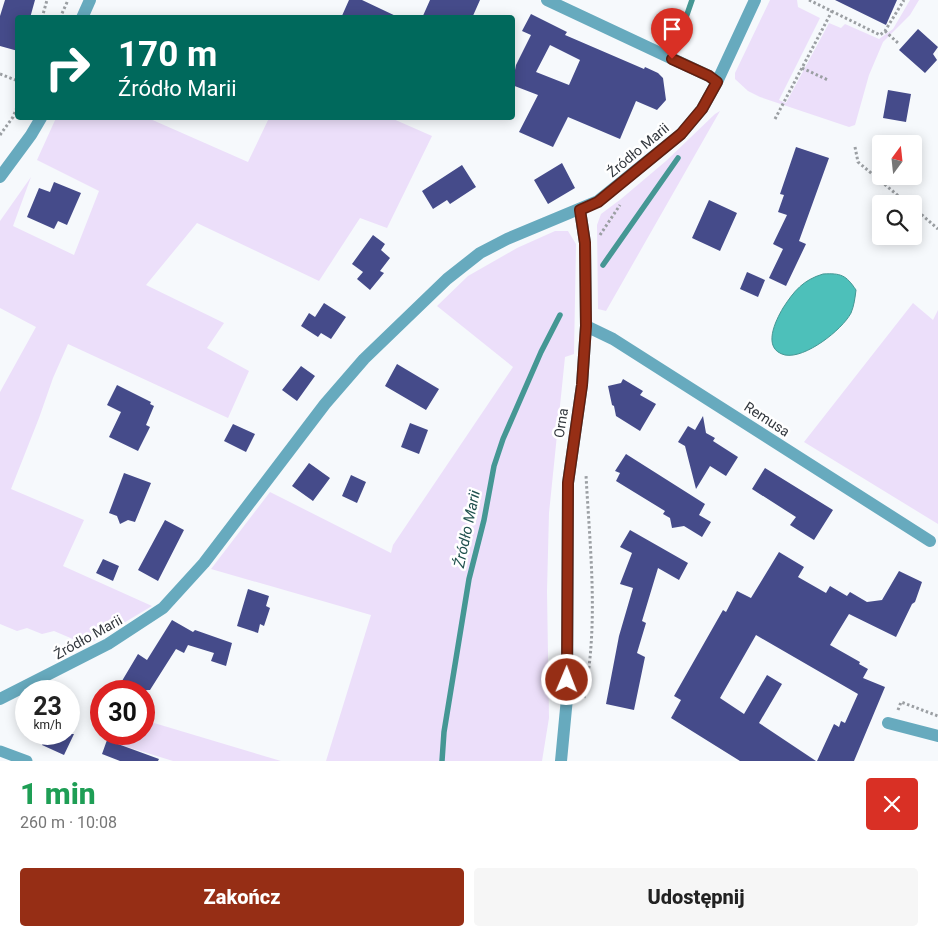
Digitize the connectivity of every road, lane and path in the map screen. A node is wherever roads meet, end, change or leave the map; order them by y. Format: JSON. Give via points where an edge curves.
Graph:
{"nodes":[{"id":1,"x":47,"y":0,"type":"edge"},
{"id":2,"x":68,"y":0,"type":"edge"},
{"id":3,"x":90,"y":0,"type":"edge"},
{"id":4,"x":547,"y":0,"type":"edge"},
{"id":5,"x":755,"y":0,"type":"edge"},
{"id":6,"x":810,"y":0,"type":"edge"},
{"id":7,"x":904,"y":0,"type":"edge"},
{"id":8,"x":832,"y":11,"type":"junction"},
{"id":9,"x":43,"y":15,"type":"edge"},
{"id":10,"x":61,"y":15,"type":"edge"},
{"id":11,"x":83,"y":15,"type":"edge"},
{"id":12,"x":885,"y":31,"type":"junction"},
{"id":13,"x":898,"y":43,"type":"dead end"},
{"id":14,"x":802,"y":68,"type":"junction"},
{"id":15,"x":0,"y":74,"type":"edge"},
{"id":16,"x":15,"y":80,"type":"edge"},
{"id":17,"x":828,"y":80,"type":"dead end"},
{"id":18,"x":717,"y":82,"type":"junction"},
{"id":19,"x":15,"y":112,"type":"edge"},
{"id":20,"x":775,"y":119,"type":"dead end"},
{"id":21,"x":39,"y":120,"type":"edge"},
{"id":22,"x":0,"y":135,"type":"edge"},
{"id":23,"x":854,"y":147,"type":"dead end"},
{"id":24,"x":0,"y":178,"type":"edge"},
{"id":25,"x":897,"y":195,"type":"edge"},
{"id":26,"x":621,"y":202,"type":"dead end"},
{"id":27,"x":580,"y":210,"type":"junction"},
{"id":28,"x":922,"y":215,"type":"edge"},
{"id":29,"x":938,"y":229,"type":"edge"},
{"id":30,"x":599,"y":236,"type":"dead end"},
{"id":31,"x":586,"y":326,"type":"junction"},
{"id":32,"x":586,"y":469,"type":"dead end"},
{"id":33,"x":930,"y":541,"type":"dead end"},
{"id":34,"x":0,"y":699,"type":"edge"},
{"id":35,"x":583,"y":700,"type":"dead end"},
{"id":36,"x":938,"y":716,"type":"edge"},
{"id":37,"x":889,"y":723,"type":"joint"},
{"id":38,"x":938,"y":736,"type":"edge"},
{"id":39,"x":0,"y":751,"type":"edge"},
{"id":40,"x":27,"y":761,"type":"edge"},
{"id":41,"x":561,"y":761,"type":"edge"}],
"edges":[{"from":1,"to":9,"type":"path"},
{"from":2,"to":10,"type":"path"},
{"from":3,"to":11,"type":"street"},
{"from":4,"to":18,"type":"street"},
{"from":5,"to":18,"type":"street","name":"Źródło Marii"},
{"from":6,"to":8,"type":"path"},
{"from":7,"to":12,"type":"path"},
{"from":8,"to":12,"type":"path","via":[[880,35]]},
{"from":8,"to":14,"type":"path"},
{"from":12,"to":13,"type":"path"},
{"from":14,"to":17,"type":"path"},
{"from":14,"to":20,"type":"path"},
{"from":15,"to":16,"type":"path"},
{"from":18,"to":27,"type":"street","name":"Źródło Marii","via":[[702,109],[681,134],[598,202]]},
{"from":19,"to":22,"type":"path"},
{"from":21,"to":24,"type":"street"},
{"from":23,"to":25,"type":"path","via":[[858,162]]},
{"from":26,"to":30,"type":"path"},
{"from":27,"to":31,"type":"street","name":"Orna","via":[[585,243]]},
{"from":27,"to":34,"type":"street","name":"Źródło Marii","via":[[528,229],[480,253],[364,358],[324,404],[198,570],[164,608],[102,648]]},
{"from":28,"to":29,"type":"path"},
{"from":31,"to":33,"type":"street","name":"Remusa","via":[[613,339]]},
{"from":31,"to":41,"type":"street","name":"Orna","via":[[582,385],[568,483],[567,698]]},
{"from":32,"to":35,"type":"path","via":[[592,634]]},
{"from":36,"to":37,"type":"path","via":[[901,702]]},
{"from":37,"to":38,"type":"street"},
{"from":39,"to":40,"type":"lane"}]}
